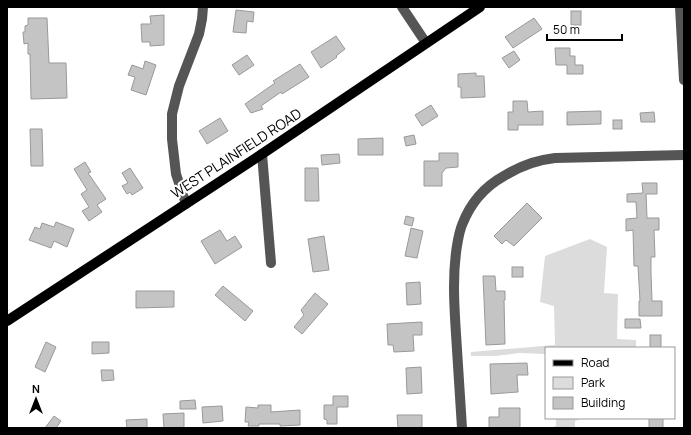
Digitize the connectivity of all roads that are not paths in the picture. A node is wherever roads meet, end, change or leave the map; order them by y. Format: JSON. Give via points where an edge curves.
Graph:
{"nodes":[{"id":1,"x":203,"y":7,"type":"edge"},
{"id":2,"x":402,"y":7,"type":"edge"},
{"id":3,"x":480,"y":7,"type":"edge"},
{"id":4,"x":680,"y":7,"type":"edge"},
{"id":5,"x":426,"y":43,"type":"junction"},
{"id":6,"x":684,"y":80,"type":"edge"},
{"id":7,"x":262,"y":154,"type":"junction"},
{"id":8,"x":684,"y":155,"type":"edge"},
{"id":9,"x":186,"y":204,"type":"junction"},
{"id":10,"x":271,"y":263,"type":"dead end"},
{"id":11,"x":7,"y":321,"type":"edge"},
{"id":12,"x":462,"y":428,"type":"edge"}],
"edges":[{"from":1,"to":9,"type":"street","via":[[199,34],[179,86],[172,114],[176,174]]},
{"from":2,"to":5,"type":"street"},
{"from":3,"to":5,"type":"main road","name":"WEST PLAINFIELD ROAD"},
{"from":4,"to":6,"type":"street"},
{"from":5,"to":7,"type":"main road","name":"WEST PLAINFIELD ROAD"},
{"from":7,"to":9,"type":"main road","name":"WEST PLAINFIELD ROAD"},
{"from":7,"to":10,"type":"street"},
{"from":8,"to":12,"type":"street","via":[[541,160],[505,175],[478,196],[461,226],[454,273]]},
{"from":9,"to":11,"type":"main road","name":"WEST PLAINFIELD ROAD"}]}
